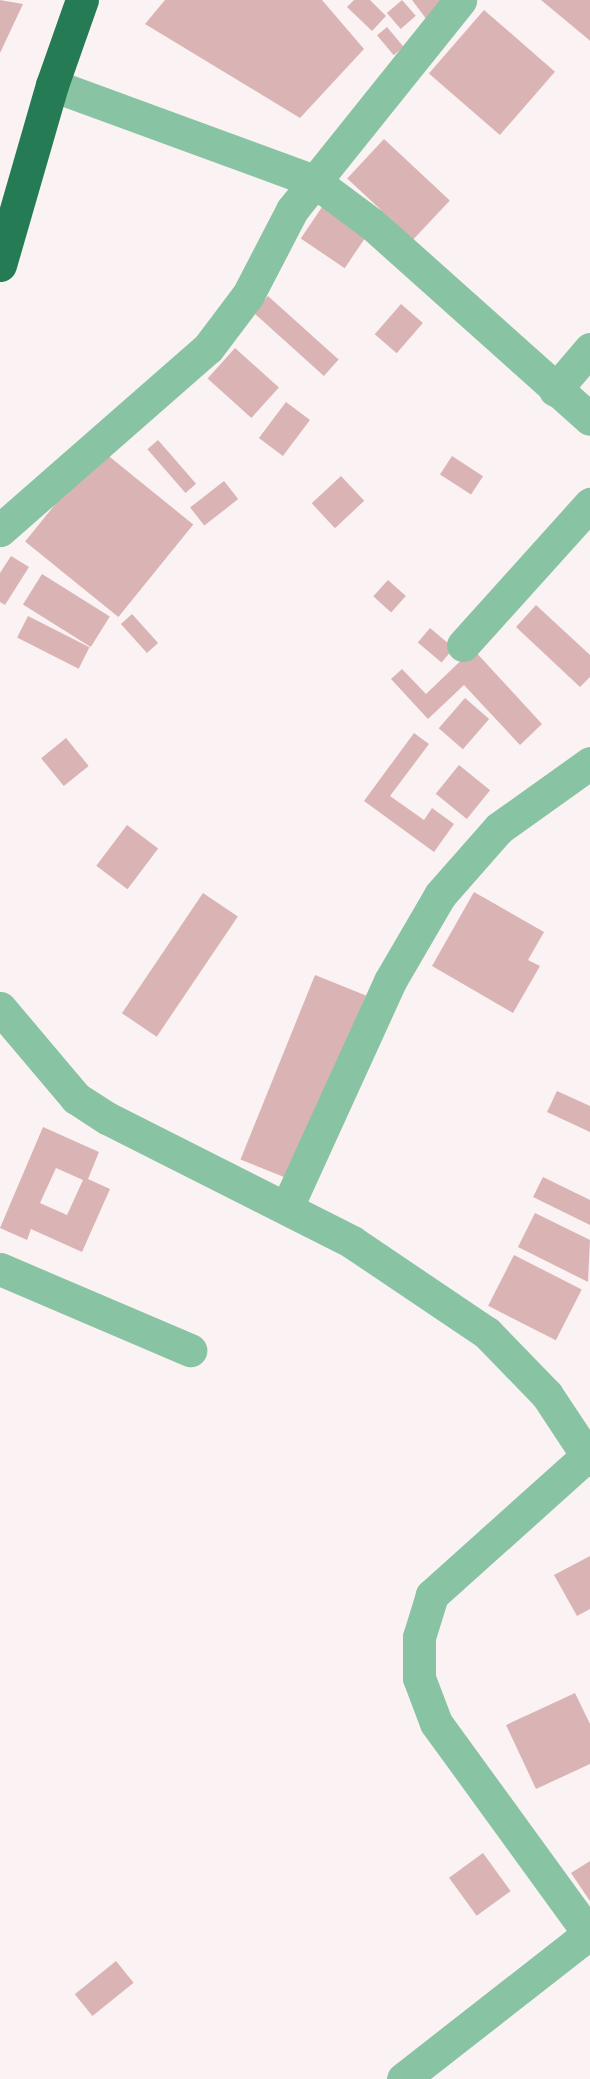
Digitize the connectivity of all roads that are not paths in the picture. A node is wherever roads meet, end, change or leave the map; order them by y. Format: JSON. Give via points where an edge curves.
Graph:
{"nodes":[{"id":1,"x":82,"y":0,"type":"edge"},
{"id":2,"x":460,"y":0,"type":"edge"},
{"id":3,"x":52,"y":85,"type":"junction"},
{"id":4,"x":314,"y":181,"type":"junction"},
{"id":5,"x":0,"y":265,"type":"edge"},
{"id":6,"x":590,"y":349,"type":"edge"},
{"id":7,"x":555,"y":390,"type":"junction"},
{"id":8,"x":590,"y":419,"type":"edge"},
{"id":9,"x":590,"y":504,"type":"edge"},
{"id":10,"x":0,"y":530,"type":"edge"},
{"id":11,"x":463,"y":645,"type":"dead end"},
{"id":12,"x":590,"y":763,"type":"edge"},
{"id":13,"x":0,"y":1008,"type":"edge"},
{"id":14,"x":288,"y":1205,"type":"junction"},
{"id":15,"x":0,"y":1269,"type":"edge"},
{"id":16,"x":190,"y":1350,"type":"dead end"},
{"id":17,"x":589,"y":1457,"type":"edge"},
{"id":18,"x":590,"y":1934,"type":"edge"},
{"id":19,"x":409,"y":2077,"type":"edge"}],
"edges":[{"from":1,"to":3,"type":"highway"},
{"from":2,"to":4,"type":"street"},
{"from":3,"to":4,"type":"street"},
{"from":3,"to":5,"type":"highway"},
{"from":4,"to":7,"type":"street","via":[[372,224]]},
{"from":4,"to":10,"type":"street","via":[[292,210],[248,295],[208,348]]},
{"from":6,"to":7,"type":"street"},
{"from":7,"to":8,"type":"street"},
{"from":9,"to":11,"type":"street"},
{"from":12,"to":14,"type":"street","via":[[499,828],[440,895],[390,981]]},
{"from":13,"to":14,"type":"street","via":[[76,1098],[107,1118]]},
{"from":14,"to":17,"type":"street","via":[[360,1247],[487,1333],[547,1395]]},
{"from":15,"to":16,"type":"street"},
{"from":17,"to":18,"type":"street","via":[[432,1595],[419,1637],[419,1678],[436,1723]]},
{"from":18,"to":19,"type":"street"}]}
